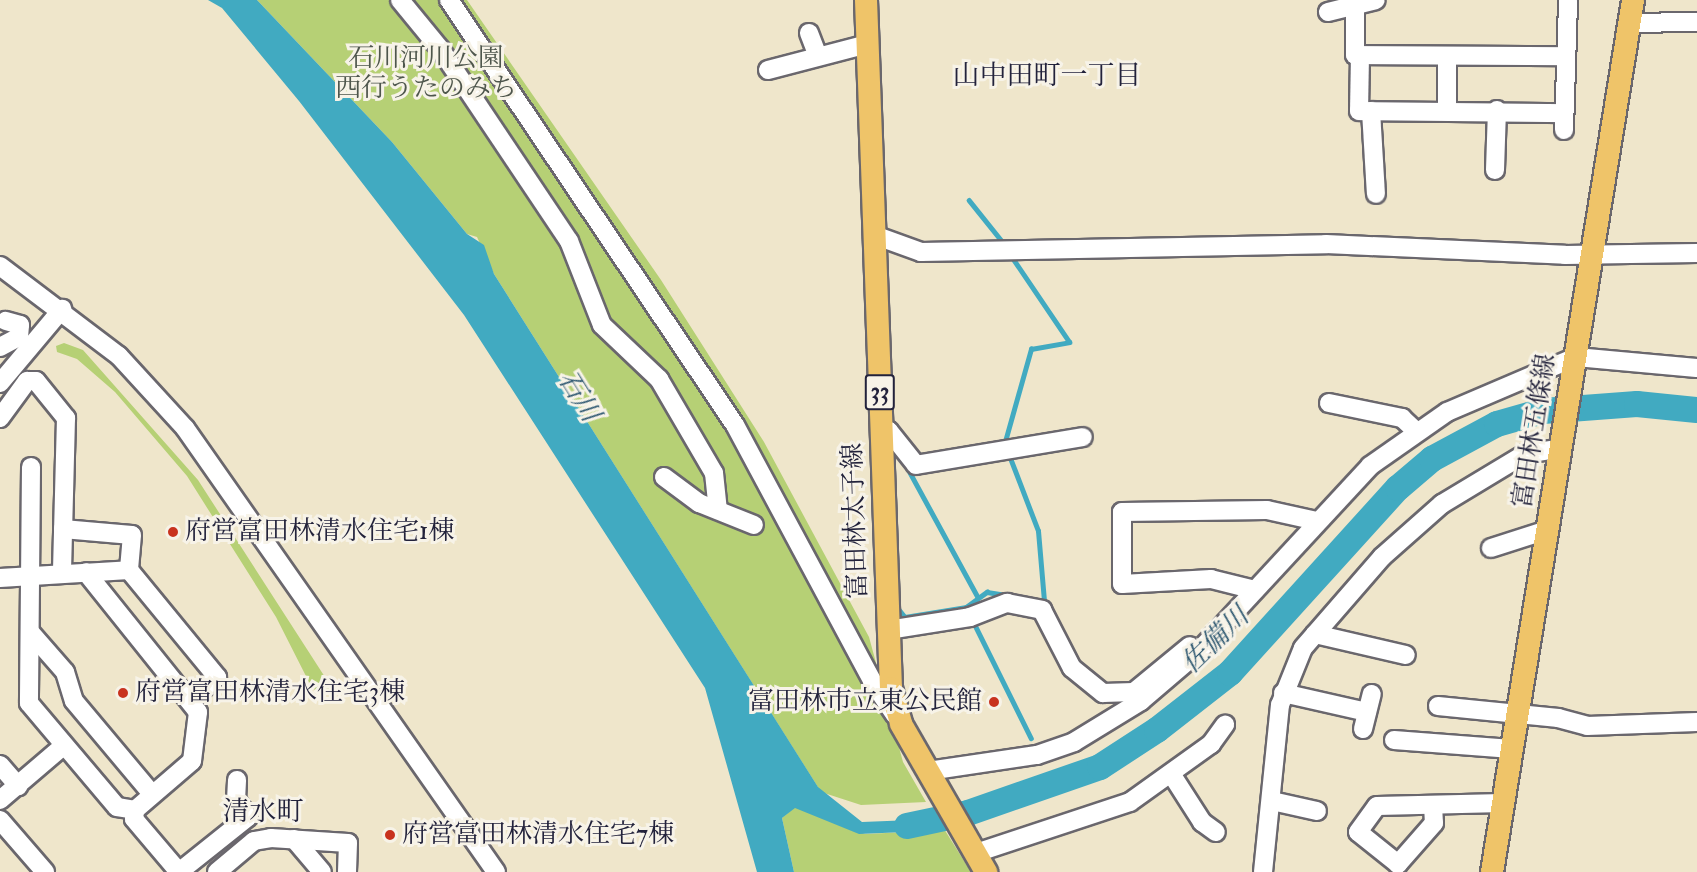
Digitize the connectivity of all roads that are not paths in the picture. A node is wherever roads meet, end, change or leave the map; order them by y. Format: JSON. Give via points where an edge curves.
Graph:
{"nodes":[{"id":1,"x":400,"y":0,"type":"edge"},
{"id":2,"x":449,"y":0,"type":"edge"},
{"id":3,"x":866,"y":0,"type":"edge"},
{"id":4,"x":1376,"y":0,"type":"edge"},
{"id":5,"x":1568,"y":0,"type":"edge"},
{"id":6,"x":1632,"y":0,"type":"edge"},
{"id":7,"x":1355,"y":4,"type":"edge"},
{"id":8,"x":1328,"y":12,"type":"dead end"},
{"id":9,"x":1697,"y":22,"type":"edge"},
{"id":10,"x":1630,"y":23,"type":"junction"},
{"id":11,"x":809,"y":33,"type":"dead end"},
{"id":12,"x":868,"y":44,"type":"junction"},
{"id":13,"x":817,"y":54,"type":"junction"},
{"id":14,"x":1360,"y":55,"type":"junction"},
{"id":15,"x":1447,"y":56,"type":"junction"},
{"id":16,"x":1563,"y":56,"type":"junction"},
{"id":17,"x":768,"y":70,"type":"dead end"},
{"id":18,"x":1447,"y":110,"type":"junction"},
{"id":19,"x":1497,"y":110,"type":"junction"},
{"id":20,"x":1371,"y":111,"type":"junction"},
{"id":21,"x":1495,"y":171,"type":"dead end"},
{"id":22,"x":1376,"y":195,"type":"dead end"},
{"id":23,"x":874,"y":235,"type":"junction"},
{"id":24,"x":1593,"y":252,"type":"junction"},
{"id":25,"x":1697,"y":253,"type":"edge"},
{"id":26,"x":0,"y":266,"type":"edge"},
{"id":27,"x":62,"y":309,"type":"junction"},
{"id":28,"x":6,"y":321,"type":"dead end"},
{"id":29,"x":0,"y":347,"type":"edge"},
{"id":30,"x":1575,"y":362,"type":"junction"},
{"id":31,"x":1697,"y":368,"type":"edge"},
{"id":32,"x":0,"y":383,"type":"edge"},
{"id":33,"x":1329,"y":403,"type":"dead end"},
{"id":34,"x":0,"y":418,"type":"edge"},
{"id":35,"x":881,"y":430,"type":"junction"},
{"id":36,"x":1416,"y":431,"type":"junction"},
{"id":37,"x":1083,"y":437,"type":"dead end"},
{"id":38,"x":1561,"y":445,"type":"junction"},
{"id":39,"x":31,"y":467,"type":"dead end"},
{"id":40,"x":664,"y":477,"type":"dead end"},
{"id":41,"x":718,"y":510,"type":"junction"},
{"id":42,"x":1317,"y":522,"type":"junction"},
{"id":43,"x":754,"y":525,"type":"dead end"},
{"id":44,"x":63,"y":529,"type":"junction"},
{"id":45,"x":1547,"y":530,"type":"junction"},
{"id":46,"x":1491,"y":548,"type":"dead end"},
{"id":47,"x":129,"y":570,"type":"junction"},
{"id":48,"x":86,"y":572,"type":"junction"},
{"id":49,"x":62,"y":574,"type":"junction"},
{"id":50,"x":26,"y":576,"type":"junction"},
{"id":51,"x":0,"y":578,"type":"edge"},
{"id":52,"x":1255,"y":590,"type":"junction"},
{"id":53,"x":888,"y":630,"type":"junction"},
{"id":54,"x":30,"y":632,"type":"junction"},
{"id":55,"x":1315,"y":634,"type":"junction"},
{"id":56,"x":1214,"y":635,"type":"junction"},
{"id":57,"x":1406,"y":655,"type":"dead end"},
{"id":58,"x":1284,"y":693,"type":"junction"},
{"id":59,"x":1372,"y":694,"type":"dead end"},
{"id":60,"x":191,"y":699,"type":"junction"},
{"id":61,"x":1438,"y":706,"type":"dead end"},
{"id":62,"x":1518,"y":715,"type":"junction"},
{"id":63,"x":1697,"y":722,"type":"edge"},
{"id":64,"x":902,"y":724,"type":"junction"},
{"id":65,"x":1225,"y":725,"type":"dead end"},
{"id":66,"x":1394,"y":740,"type":"dead end"},
{"id":67,"x":62,"y":747,"type":"junction"},
{"id":68,"x":1512,"y":749,"type":"junction"},
{"id":69,"x":0,"y":765,"type":"edge"},
{"id":70,"x":929,"y":773,"type":"junction"},
{"id":71,"x":1172,"y":774,"type":"junction"},
{"id":72,"x":237,"y":780,"type":"dead end"},
{"id":73,"x":18,"y":786,"type":"junction"},
{"id":74,"x":152,"y":794,"type":"junction"},
{"id":75,"x":0,"y":800,"type":"edge"},
{"id":76,"x":1272,"y":801,"type":"junction"},
{"id":77,"x":1503,"y":803,"type":"junction"},
{"id":78,"x":1433,"y":805,"type":"dead end"},
{"id":79,"x":135,"y":810,"type":"junction"},
{"id":80,"x":1317,"y":811,"type":"dead end"},
{"id":81,"x":0,"y":820,"type":"edge"},
{"id":82,"x":1216,"y":832,"type":"dead end"},
{"id":83,"x":294,"y":839,"type":"junction"},
{"id":84,"x":977,"y":856,"type":"edge"},
{"id":85,"x":168,"y":869,"type":"edge"},
{"id":86,"x":45,"y":872,"type":"edge"},
{"id":87,"x":217,"y":872,"type":"edge"},
{"id":88,"x":322,"y":872,"type":"edge"},
{"id":89,"x":347,"y":872,"type":"edge"},
{"id":90,"x":496,"y":872,"type":"edge"},
{"id":91,"x":1263,"y":872,"type":"edge"},
{"id":92,"x":1492,"y":872,"type":"edge"}],
"edges":[{"from":1,"to":41,"type":"street","via":[[441,50],[569,241],[602,325],[659,379],[714,473]]},
{"from":2,"to":64,"type":"street","via":[[735,425],[872,681]]},
{"from":3,"to":12,"type":"main road","name":"富田林太子線","number":"33"},
{"from":4,"to":7,"type":"street"},
{"from":5,"to":16,"type":"street"},
{"from":6,"to":10,"type":"main road","name":"富田林五條線"},
{"from":7,"to":8,"type":"street"},
{"from":7,"to":14,"type":"street","via":[[1355,55]]},
{"from":9,"to":10,"type":"street"},
{"from":10,"to":24,"type":"main road","name":"富田林五條線"},
{"from":11,"to":13,"type":"street"},
{"from":12,"to":13,"type":"street"},
{"from":12,"to":23,"type":"main road","name":"富田林太子線","number":"33"},
{"from":13,"to":17,"type":"street"},
{"from":14,"to":15,"type":"street"},
{"from":14,"to":20,"type":"street","via":[[1359,111]]},
{"from":15,"to":16,"type":"street"},
{"from":15,"to":18,"type":"street"},
{"from":16,"to":19,"type":"street","via":[[1564,121]]},
{"from":18,"to":19,"type":"street"},
{"from":18,"to":20,"type":"street"},
{"from":19,"to":21,"type":"street"},
{"from":20,"to":22,"type":"street"},
{"from":23,"to":24,"type":"street","via":[[921,252],[1326,244],[1362,250]]},
{"from":23,"to":35,"type":"main road","name":"富田林太子線","number":"33"},
{"from":24,"to":25,"type":"street"},
{"from":24,"to":30,"type":"main road","name":"富田林五條線"},
{"from":26,"to":27,"type":"street"},
{"from":27,"to":32,"type":"street"},
{"from":27,"to":90,"type":"street","via":[[147,383],[185,428]]},
{"from":28,"to":29,"type":"street","via":[[20,325],[19,338]]},
{"from":30,"to":31,"type":"street"},
{"from":30,"to":36,"type":"street","via":[[1484,393]]},
{"from":30,"to":38,"type":"main road","name":"富田林五條線"},
{"from":33,"to":36,"type":"street","via":[[1402,418]]},
{"from":34,"to":44,"type":"street","via":[[27,381],[36,381],[61,408],[66,418]]},
{"from":35,"to":37,"type":"street","via":[[890,431],[916,465]]},
{"from":35,"to":53,"type":"main road","name":"富田林太子線","number":"33"},
{"from":36,"to":42,"type":"street","via":[[1370,466]]},
{"from":38,"to":45,"type":"main road","name":"富田林五條線"},
{"from":38,"to":55,"type":"street","via":[[1525,454],[1442,504],[1382,557]]},
{"from":39,"to":50,"type":"street"},
{"from":40,"to":41,"type":"street","via":[[684,495]]},
{"from":41,"to":43,"type":"street"},
{"from":42,"to":52,"type":"street"},
{"from":42,"to":52,"type":"street","via":[[1267,510],[1122,512],[1122,584],[1211,579]]},
{"from":44,"to":47,"type":"street","via":[[132,535]]},
{"from":44,"to":49,"type":"street"},
{"from":45,"to":46,"type":"street"},
{"from":45,"to":62,"type":"main road","name":"富田林五條線"},
{"from":47,"to":48,"type":"street"},
{"from":47,"to":60,"type":"street","via":[[217,676]]},
{"from":48,"to":49,"type":"street"},
{"from":48,"to":60,"type":"street"},
{"from":49,"to":50,"type":"street"},
{"from":50,"to":51,"type":"street"},
{"from":50,"to":54,"type":"street"},
{"from":52,"to":56,"type":"street"},
{"from":53,"to":56,"type":"street","via":[[970,617],[1007,603],[1042,609],[1072,668],[1103,693],[1134,692],[1183,649]]},
{"from":53,"to":64,"type":"main road","name":"富田林太子線","number":"33","via":[[891,688]]},
{"from":54,"to":67,"type":"street","via":[[29,703]]},
{"from":54,"to":74,"type":"street","via":[[65,672],[74,701]]},
{"from":55,"to":57,"type":"street","via":[[1375,658]]},
{"from":55,"to":58,"type":"street"},
{"from":56,"to":70,"type":"street","via":[[1141,701],[1074,742],[1038,755]]},
{"from":58,"to":59,"type":"street","via":[[1365,720]]},
{"from":58,"to":76,"type":"street"},
{"from":60,"to":74,"type":"street","via":[[198,712],[192,761]]},
{"from":61,"to":62,"type":"street"},
{"from":62,"to":63,"type":"street","via":[[1587,726]]},
{"from":62,"to":68,"type":"main road","name":"富田林五條線"},
{"from":64,"to":70,"type":"main road","name":"富田林太子線","number":"33"},
{"from":65,"to":71,"type":"street","via":[[1211,744]]},
{"from":66,"to":68,"type":"street"},
{"from":67,"to":73,"type":"street"},
{"from":67,"to":79,"type":"street","via":[[117,807]]},
{"from":68,"to":77,"type":"main road","name":"富田林五條線"},
{"from":69,"to":73,"type":"street"},
{"from":70,"to":84,"type":"main road","name":"富田林太子線","number":"33"},
{"from":71,"to":82,"type":"street","via":[[1195,823]]},
{"from":71,"to":84,"type":"street","via":[[1130,802]]},
{"from":72,"to":85,"type":"street","via":[[236,800],[248,817],[179,872]]},
{"from":73,"to":75,"type":"street"},
{"from":74,"to":79,"type":"street"},
{"from":76,"to":80,"type":"street"},
{"from":76,"to":91,"type":"street"},
{"from":77,"to":78,"type":"street"},
{"from":77,"to":92,"type":"main road","name":"富田林五條線"},
{"from":79,"to":85,"type":"street","via":[[134,819]]},
{"from":81,"to":86,"type":"street"},
{"from":83,"to":87,"type":"street","via":[[255,841]]},
{"from":83,"to":88,"type":"street"},
{"from":83,"to":89,"type":"street","via":[[348,843]]}]}
